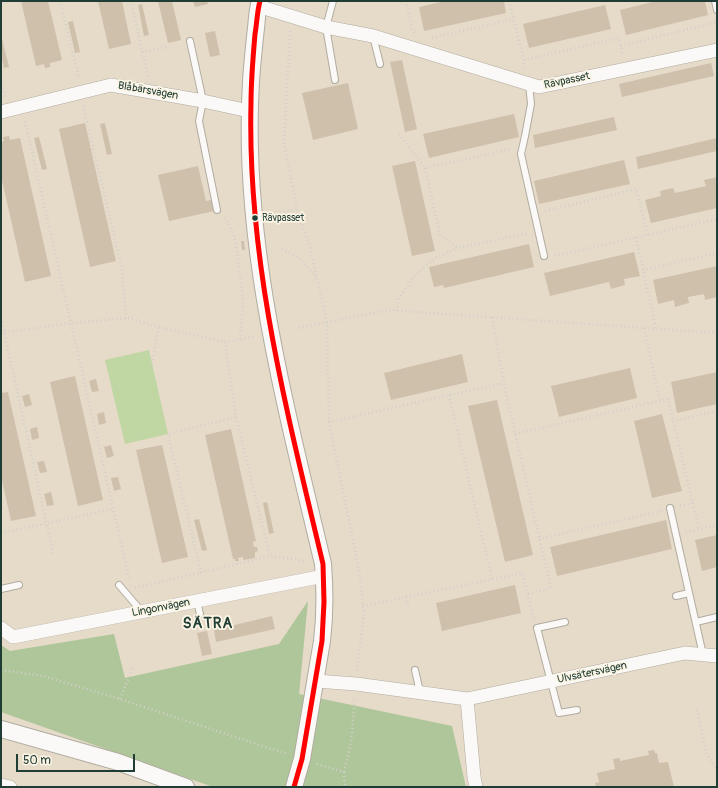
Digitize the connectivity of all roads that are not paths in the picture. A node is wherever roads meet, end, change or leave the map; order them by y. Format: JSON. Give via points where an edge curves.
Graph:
{"nodes":[{"id":1,"x":333,"y":1,"type":"edge"},
{"id":2,"x":715,"y":1,"type":"edge"},
{"id":3,"x":259,"y":3,"type":"edge"},
{"id":4,"x":717,"y":10,"type":"edge"},
{"id":5,"x":326,"y":27,"type":"junction"},
{"id":6,"x":373,"y":36,"type":"junction"},
{"id":7,"x":190,"y":41,"type":"dead end"},
{"id":8,"x":717,"y":50,"type":"edge"},
{"id":9,"x":380,"y":64,"type":"dead end"},
{"id":10,"x":335,"y":80,"type":"dead end"},
{"id":11,"x":525,"y":83,"type":"junction"},
{"id":12,"x":203,"y":101,"type":"junction"},
{"id":13,"x":249,"y":111,"type":"junction"},
{"id":14,"x":1,"y":112,"type":"edge"},
{"id":15,"x":217,"y":210,"type":"road end"},
{"id":16,"x":544,"y":256,"type":"road end"},
{"id":17,"x":670,"y":508,"type":"road end"},
{"id":18,"x":323,"y":570,"type":"junction"},
{"id":19,"x":19,"y":585,"type":"dead end"},
{"id":20,"x":119,"y":585,"type":"dead end"},
{"id":21,"x":1,"y":589,"type":"edge"},
{"id":22,"x":689,"y":593,"type":"junction"},
{"id":23,"x":676,"y":596,"type":"dead end"},
{"id":24,"x":138,"y":607,"type":"junction"},
{"id":25,"x":717,"y":617,"type":"edge"},
{"id":26,"x":566,"y":622,"type":"dead end"},
{"id":27,"x":696,"y":622,"type":"junction"},
{"id":28,"x":1,"y":628,"type":"edge"},
{"id":29,"x":703,"y":655,"type":"junction"},
{"id":30,"x":717,"y":656,"type":"edge"},
{"id":31,"x":415,"y":670,"type":"dead end"},
{"id":32,"x":316,"y":681,"type":"junction"},
{"id":33,"x":550,"y":682,"type":"junction"},
{"id":34,"x":420,"y":692,"type":"junction"},
{"id":35,"x":467,"y":699,"type":"junction"},
{"id":36,"x":577,"y":710,"type":"dead end"},
{"id":37,"x":1,"y":729,"type":"edge"},
{"id":38,"x":1,"y":785,"type":"edge"},
{"id":39,"x":10,"y":787,"type":"edge"},
{"id":40,"x":186,"y":787,"type":"edge"},
{"id":41,"x":294,"y":787,"type":"edge"},
{"id":42,"x":476,"y":787,"type":"edge"}],
"edges":[{"from":1,"to":5,"type":"lane"},
{"from":2,"to":4,"type":"lane"},
{"from":3,"to":5,"type":"street","name":"Rävpasset"},
{"from":3,"to":13,"type":"street"},
{"from":5,"to":6,"type":"street","name":"Rävpasset"},
{"from":5,"to":10,"type":"lane"},
{"from":6,"to":9,"type":"lane"},
{"from":6,"to":11,"type":"street","name":"Rävpasset"},
{"from":7,"to":12,"type":"lane"},
{"from":8,"to":11,"type":"street","name":"Rävpasset","via":[[539,87]]},
{"from":11,"to":16,"type":"lane","via":[[531,104],[521,154]]},
{"from":12,"to":13,"type":"street","name":"Blåbärsvägen"},
{"from":12,"to":14,"type":"street","name":"Blåbärsvägen","via":[[111,85]]},
{"from":12,"to":15,"type":"lane","via":[[198,121]]},
{"from":13,"to":18,"type":"street","via":[[258,258],[274,351]]},
{"from":17,"to":22,"type":"lane"},
{"from":18,"to":24,"type":"street","name":"Lingonvägen","via":[[198,607]]},
{"from":18,"to":32,"type":"street","via":[[324,626]]},
{"from":19,"to":21,"type":"lane"},
{"from":20,"to":24,"type":"lane"},
{"from":22,"to":23,"type":"lane"},
{"from":22,"to":27,"type":"lane"},
{"from":24,"to":28,"type":"street","name":"Lingonvägen","via":[[13,637]]},
{"from":25,"to":27,"type":"lane"},
{"from":26,"to":33,"type":"lane","via":[[537,628]]},
{"from":27,"to":29,"type":"lane"},
{"from":29,"to":30,"type":"street","name":"Ulvsätersvägen"},
{"from":29,"to":33,"type":"street","name":"Ulvsätersvägen","via":[[686,653]]},
{"from":31,"to":34,"type":"lane"},
{"from":32,"to":34,"type":"street","name":"Ulvsätersvägen"},
{"from":32,"to":41,"type":"street","via":[[302,759]]},
{"from":33,"to":35,"type":"street","name":"Ulvsätersvägen"},
{"from":33,"to":36,"type":"lane","via":[[559,713]]},
{"from":34,"to":35,"type":"street","name":"Ulvsätersvägen"},
{"from":35,"to":42,"type":"street"},
{"from":37,"to":40,"type":"street","via":[[118,762]]},
{"from":38,"to":39,"type":"street"}]}
